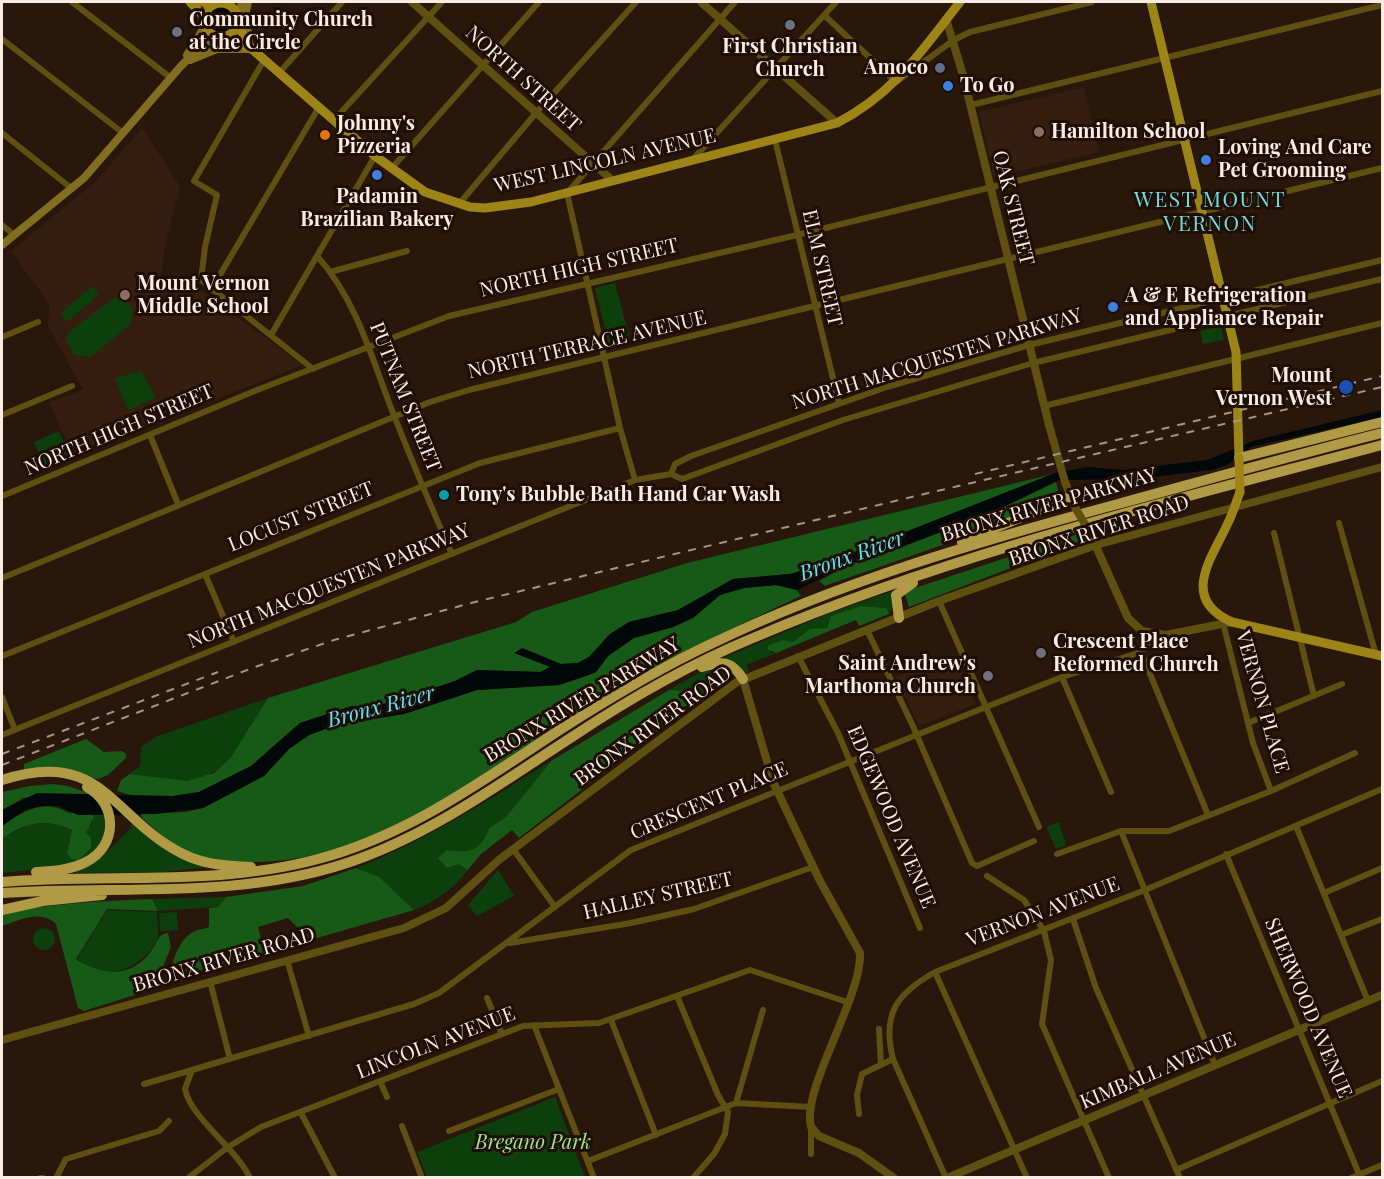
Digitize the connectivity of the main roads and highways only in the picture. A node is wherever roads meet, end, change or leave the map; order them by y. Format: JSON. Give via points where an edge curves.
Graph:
{"nodes":[{"id":1,"x":190,"y":2,"type":"edge"},
{"id":2,"x":202,"y":2,"type":"edge"},
{"id":3,"x":242,"y":2,"type":"edge"},
{"id":4,"x":248,"y":2,"type":"edge"},
{"id":5,"x":960,"y":2,"type":"edge"},
{"id":6,"x":1151,"y":2,"type":"edge"},
{"id":7,"x":221,"y":3,"type":"edge"},
{"id":8,"x":204,"y":21,"type":"junction"},
{"id":9,"x":237,"y":21,"type":"junction"},
{"id":10,"x":219,"y":37,"type":"junction"},
{"id":11,"x":251,"y":49,"type":"junction"},
{"id":12,"x":183,"y":64,"type":"junction"},
{"id":13,"x":2,"y":245,"type":"edge"},
{"id":14,"x":1383,"y":422,"type":"edge"},
{"id":15,"x":1383,"y":433,"type":"edge"},
{"id":16,"x":1383,"y":445,"type":"edge"},
{"id":17,"x":1239,"y":458,"type":"junction"},
{"id":18,"x":1070,"y":497,"type":"road end"},
{"id":19,"x":935,"y":557,"type":"junction"},
{"id":20,"x":944,"y":567,"type":"junction"},
{"id":21,"x":899,"y":618,"type":"road end"},
{"id":22,"x":1379,"y":655,"type":"edge"},
{"id":23,"x":681,"y":672,"type":"junction"},
{"id":24,"x":743,"y":679,"type":"road end"},
{"id":25,"x":2,"y":780,"type":"edge"},
{"id":26,"x":2,"y":786,"type":"edge"},
{"id":27,"x":284,"y":867,"type":"junction"},
{"id":28,"x":2,"y":875,"type":"edge"},
{"id":29,"x":2,"y":882,"type":"edge"},
{"id":30,"x":142,"y":889,"type":"junction"},
{"id":31,"x":2,"y":893,"type":"edge"},
{"id":32,"x":2,"y":910,"type":"edge"}],
"edges":[{"from":1,"to":8,"type":"main road"},
{"from":2,"to":7,"type":"main road"},
{"from":3,"to":9,"type":"main road"},
{"from":4,"to":11,"type":"main road","via":[[245,16]]},
{"from":5,"to":11,"type":"main road","name":"WEST LINCOLN AVENUE","via":[[896,82],[837,123],[531,202],[485,208],[425,192],[391,169]]},
{"from":6,"to":17,"type":"main road","via":[[1229,317],[1236,360]]},
{"from":7,"to":8,"type":"main road"},
{"from":7,"to":9,"type":"main road","via":[[234,10]]},
{"from":8,"to":10,"type":"main road","via":[[209,33]]},
{"from":8,"to":12,"type":"main road"},
{"from":9,"to":10,"type":"main road","via":[[233,32]]},
{"from":9,"to":11,"type":"main road","name":"WEST LINCOLN AVENUE"},
{"from":10,"to":11,"type":"main road","name":"WEST LINCOLN AVENUE","via":[[229,37]]},
{"from":10,"to":12,"type":"main road"},
{"from":11,"to":12,"type":"main road","via":[[217,49]]},
{"from":12,"to":13,"type":"main road","via":[[71,188]]},
{"from":14,"to":17,"type":"highway"},
{"from":15,"to":19,"type":"highway","name":"BRONX RIVER PARKWAY"},
{"from":16,"to":20,"type":"highway","name":"BRONX RIVER PARKWAY"},
{"from":17,"to":22,"type":"main road","bridge":true,"via":[[1240,492],[1204,573],[1203,590],[1211,608],[1227,622]]},
{"from":18,"to":19,"type":"highway"},
{"from":19,"to":27,"type":"highway","name":"BRONX RIVER PARKWAY","via":[[824,596],[716,641],[611,698],[415,821],[351,849]]},
{"from":20,"to":21,"type":"highway","via":[[898,591],[895,600]]},
{"from":20,"to":23,"type":"highway","name":"BRONX RIVER PARKWAY","via":[[795,620]]},
{"from":23,"to":24,"type":"highway","via":[[727,662]]},
{"from":23,"to":30,"type":"highway","name":"BRONX RIVER PARKWAY","via":[[592,723],[468,804],[377,852],[270,882]]},
{"from":25,"to":27,"type":"highway","via":[[43,773],[80,778],[105,790],[160,839],[191,858],[224,866]]},
{"from":26,"to":28,"type":"highway","via":[[43,779],[78,784],[99,796],[108,808],[111,824],[103,848],[83,864]]},
{"from":27,"to":29,"type":"highway","name":"BRONX RIVER PARKWAY","via":[[203,876]]},
{"from":30,"to":31,"type":"highway","name":"BRONX RIVER PARKWAY"},
{"from":30,"to":32,"type":"highway"}]}
